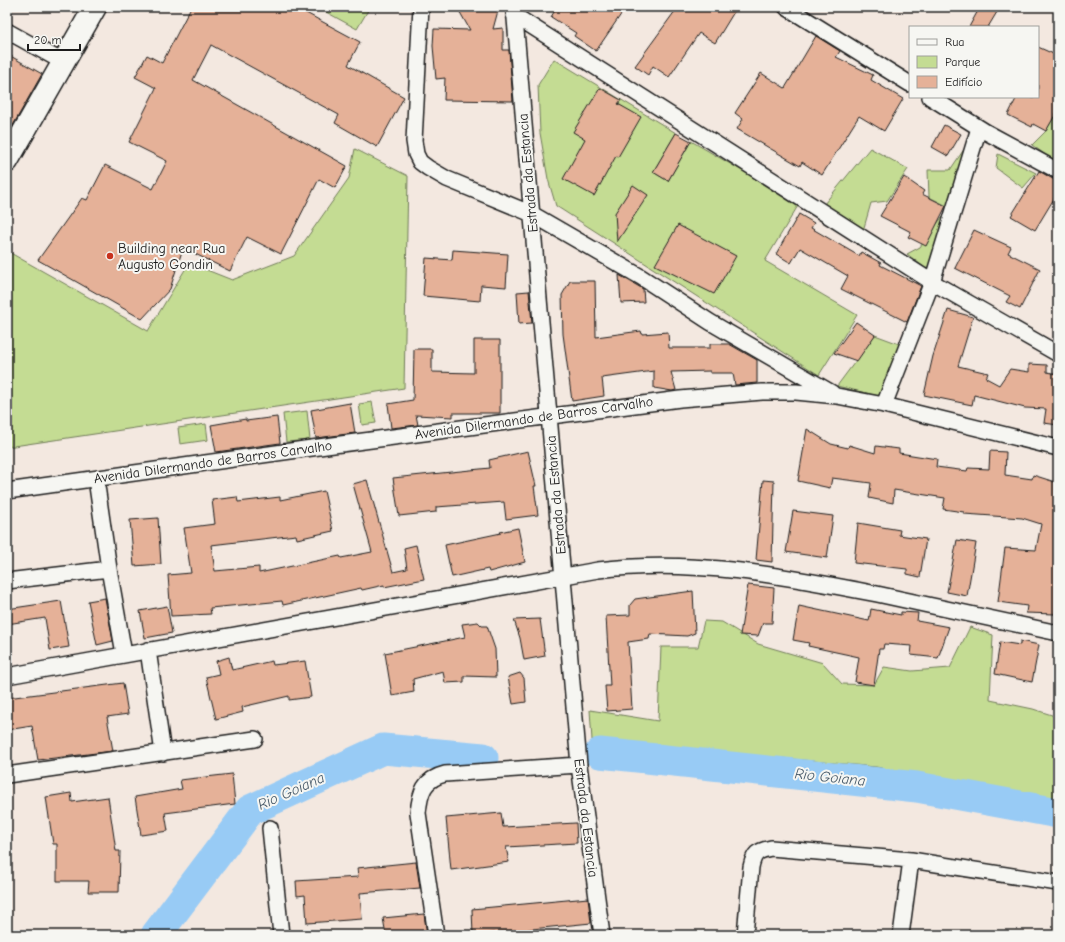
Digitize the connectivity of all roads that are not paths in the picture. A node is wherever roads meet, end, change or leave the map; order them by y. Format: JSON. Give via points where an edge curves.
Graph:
{"nodes":[{"id":1,"x":95,"y":7,"type":"edge"},
{"id":2,"x":421,"y":7,"type":"edge"},
{"id":3,"x":786,"y":7,"type":"edge"},
{"id":4,"x":514,"y":11,"type":"edge"},
{"id":5,"x":7,"y":31,"type":"edge"},
{"id":6,"x":63,"y":62,"type":"junction"},
{"id":7,"x":909,"y":83,"type":"edge"},
{"id":8,"x":932,"y":98,"type":"edge"},
{"id":9,"x":980,"y":128,"type":"junction"},
{"id":10,"x":7,"y":162,"type":"edge"},
{"id":11,"x":1058,"y":171,"type":"edge"},
{"id":12,"x":532,"y":214,"type":"junction"},
{"id":13,"x":932,"y":282,"type":"junction"},
{"id":14,"x":1058,"y":354,"type":"edge"},
{"id":15,"x":837,"y":396,"type":"junction"},
{"id":16,"x":884,"y":405,"type":"junction"},
{"id":17,"x":548,"y":416,"type":"junction"},
{"id":18,"x":1058,"y":448,"type":"edge"},
{"id":19,"x":96,"y":479,"type":"junction"},
{"id":20,"x":7,"y":491,"type":"edge"},
{"id":21,"x":109,"y":569,"type":"junction"},
{"id":22,"x":564,"y":577,"type":"junction"},
{"id":23,"x":7,"y":581,"type":"edge"},
{"id":24,"x":1058,"y":633,"type":"edge"},
{"id":25,"x":148,"y":650,"type":"junction"},
{"id":26,"x":124,"y":654,"type":"junction"},
{"id":27,"x":7,"y":676,"type":"edge"},
{"id":28,"x":255,"y":739,"type":"dead end"},
{"id":29,"x":162,"y":753,"type":"junction"},
{"id":30,"x":579,"y":765,"type":"junction"},
{"id":31,"x":7,"y":775,"type":"edge"},
{"id":32,"x":270,"y":828,"type":"dead end"},
{"id":33,"x":911,"y":860,"type":"junction"},
{"id":34,"x":1058,"y":883,"type":"edge"},
{"id":35,"x":281,"y":935,"type":"edge"},
{"id":36,"x":436,"y":935,"type":"edge"},
{"id":37,"x":602,"y":935,"type":"edge"},
{"id":38,"x":745,"y":935,"type":"edge"},
{"id":39,"x":902,"y":935,"type":"edge"}],
"edges":[{"from":1,"to":6,"type":"street"},
{"from":2,"to":12,"type":"street","via":[[414,141],[420,162],[447,179]]},
{"from":3,"to":7,"type":"street"},
{"from":4,"to":12,"type":"street","name":"Estrada da Estancia"},
{"from":4,"to":13,"type":"street"},
{"from":5,"to":6,"type":"street"},
{"from":6,"to":10,"type":"street"},
{"from":8,"to":9,"type":"street"},
{"from":9,"to":11,"type":"street"},
{"from":9,"to":13,"type":"street"},
{"from":12,"to":15,"type":"street"},
{"from":12,"to":17,"type":"street","name":"Estrada da Estancia"},
{"from":13,"to":14,"type":"street"},
{"from":13,"to":16,"type":"street"},
{"from":15,"to":16,"type":"street","name":"Avenida Dilermando de Barros Carvalho"},
{"from":15,"to":17,"type":"street","name":"Avenida Dilermando de Barros Carvalho","via":[[796,392],[728,394]]},
{"from":16,"to":18,"type":"street","name":"Avenida Dilermando de Barros Carvalho"},
{"from":17,"to":19,"type":"street","name":"Avenida Dilermando de Barros Carvalho"},
{"from":17,"to":22,"type":"street","name":"Estrada da Estancia"},
{"from":19,"to":20,"type":"street","name":"Avenida Dilermando de Barros Carvalho"},
{"from":19,"to":21,"type":"street"},
{"from":21,"to":23,"type":"street"},
{"from":21,"to":26,"type":"street"},
{"from":22,"to":24,"type":"street","via":[[629,566],[679,566],[805,579]]},
{"from":22,"to":25,"type":"street"},
{"from":22,"to":30,"type":"street","name":"Estrada da Estancia"},
{"from":25,"to":26,"type":"street"},
{"from":25,"to":29,"type":"street"},
{"from":26,"to":27,"type":"street"},
{"from":28,"to":29,"type":"street"},
{"from":29,"to":31,"type":"street"},
{"from":30,"to":36,"type":"street","via":[[445,774],[433,777],[427,782],[419,801],[418,813]]},
{"from":30,"to":37,"type":"street","name":"Estrada da Estancia"},
{"from":32,"to":35,"type":"street"},
{"from":33,"to":34,"type":"street"},
{"from":33,"to":38,"type":"street","via":[[771,848],[760,850],[753,857],[751,867]]},
{"from":33,"to":39,"type":"street"}]}
